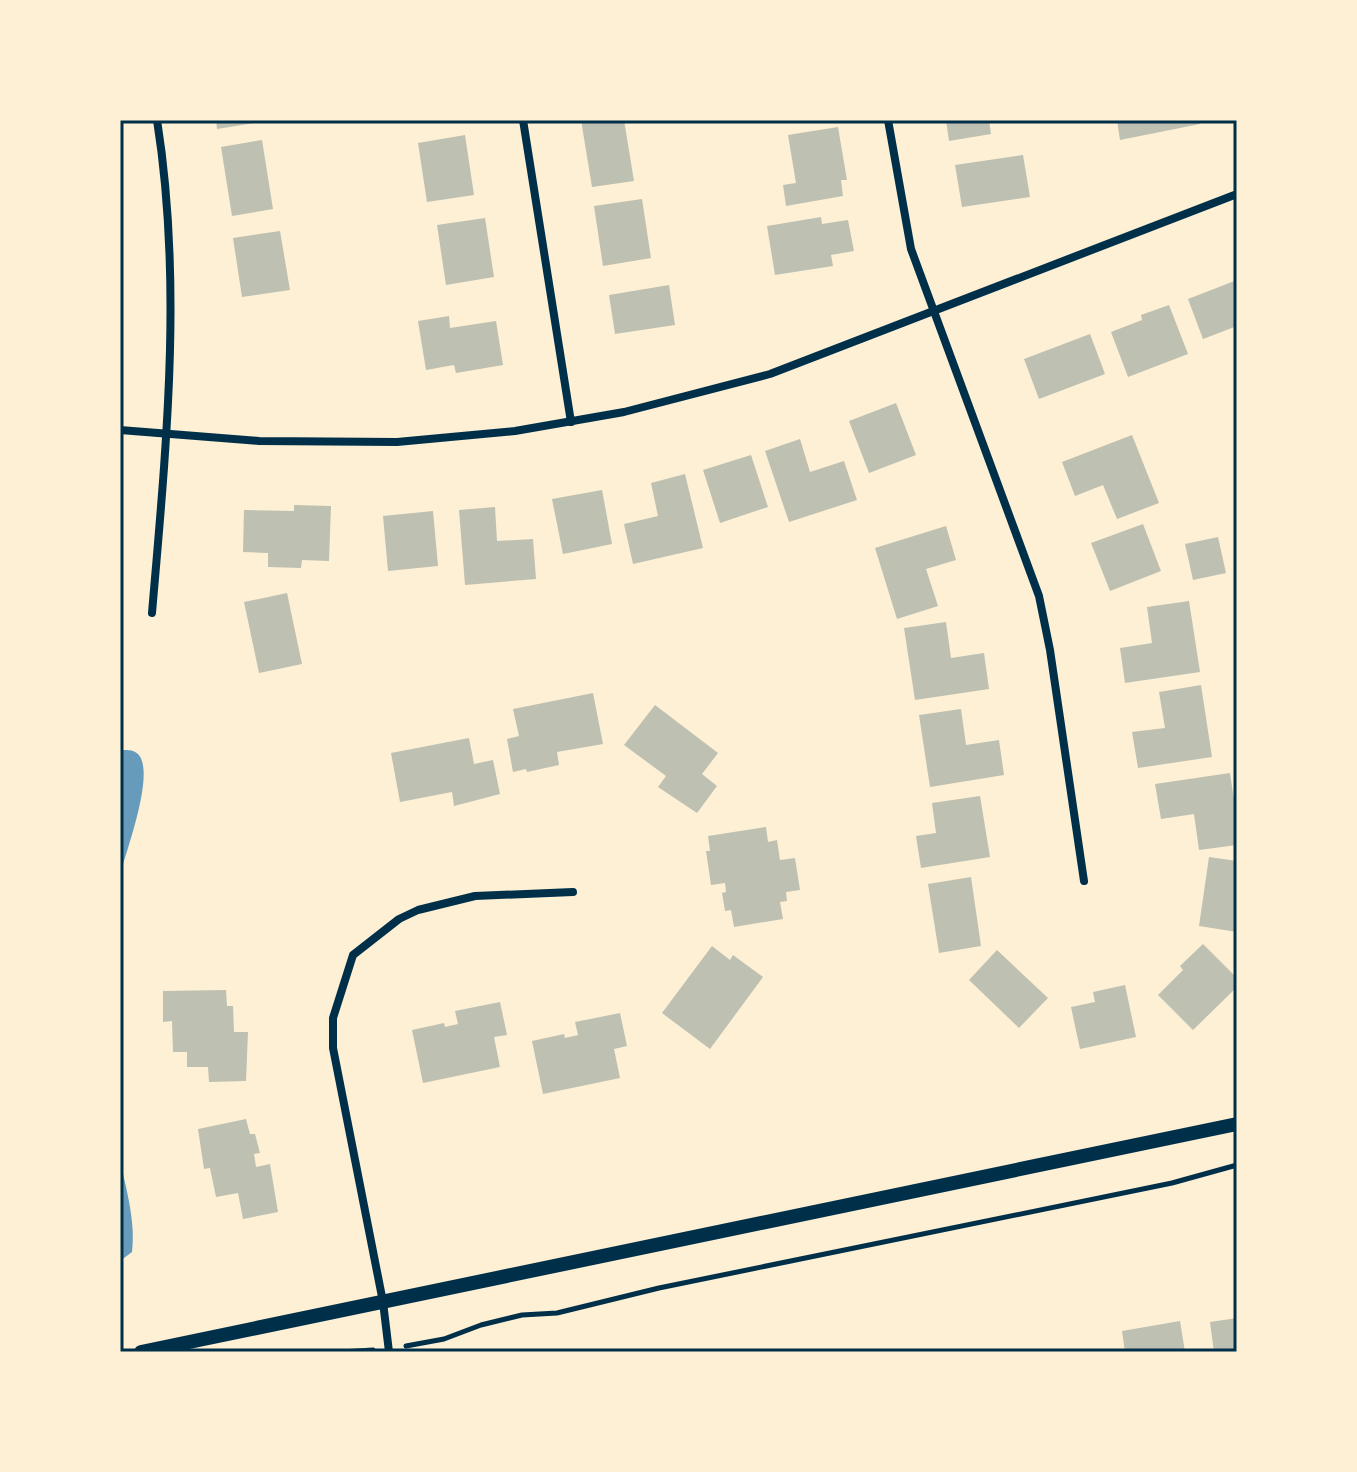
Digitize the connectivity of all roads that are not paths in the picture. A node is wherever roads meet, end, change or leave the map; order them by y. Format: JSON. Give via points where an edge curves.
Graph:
{"nodes":[{"id":1,"x":157,"y":120,"type":"edge"},
{"id":2,"x":523,"y":120,"type":"edge"},
{"id":3,"x":888,"y":120,"type":"edge"},
{"id":4,"x":1237,"y":194,"type":"edge"},
{"id":5,"x":932,"y":309,"type":"junction"},
{"id":6,"x":571,"y":422,"type":"junction"},
{"id":7,"x":120,"y":430,"type":"edge"},
{"id":8,"x":167,"y":433,"type":"junction"},
{"id":9,"x":152,"y":613,"type":"dead end"},
{"id":10,"x":1084,"y":881,"type":"dead end"},
{"id":11,"x":573,"y":892,"type":"dead end"},
{"id":12,"x":1237,"y":1124,"type":"edge"},
{"id":13,"x":383,"y":1302,"type":"junction"},
{"id":14,"x":389,"y":1350,"type":"edge"},
{"id":15,"x":141,"y":1352,"type":"edge"}],
"edges":[{"from":1,"to":8,"type":"street","via":[[172,284]]},
{"from":2,"to":6,"type":"street"},
{"from":3,"to":5,"type":"street","via":[[905,227]]},
{"from":4,"to":5,"type":"street"},
{"from":5,"to":6,"type":"street","via":[[756,378]]},
{"from":5,"to":10,"type":"street","via":[[1039,596]]},
{"from":6,"to":8,"type":"street","via":[[397,442],[259,441]]},
{"from":7,"to":8,"type":"street"},
{"from":8,"to":9,"type":"street"},
{"from":11,"to":13,"type":"street","via":[[475,896],[418,910],[353,955],[333,1018],[333,1048]]},
{"from":12,"to":13,"type":"street"},
{"from":13,"to":14,"type":"street"},
{"from":13,"to":15,"type":"street"}]}
